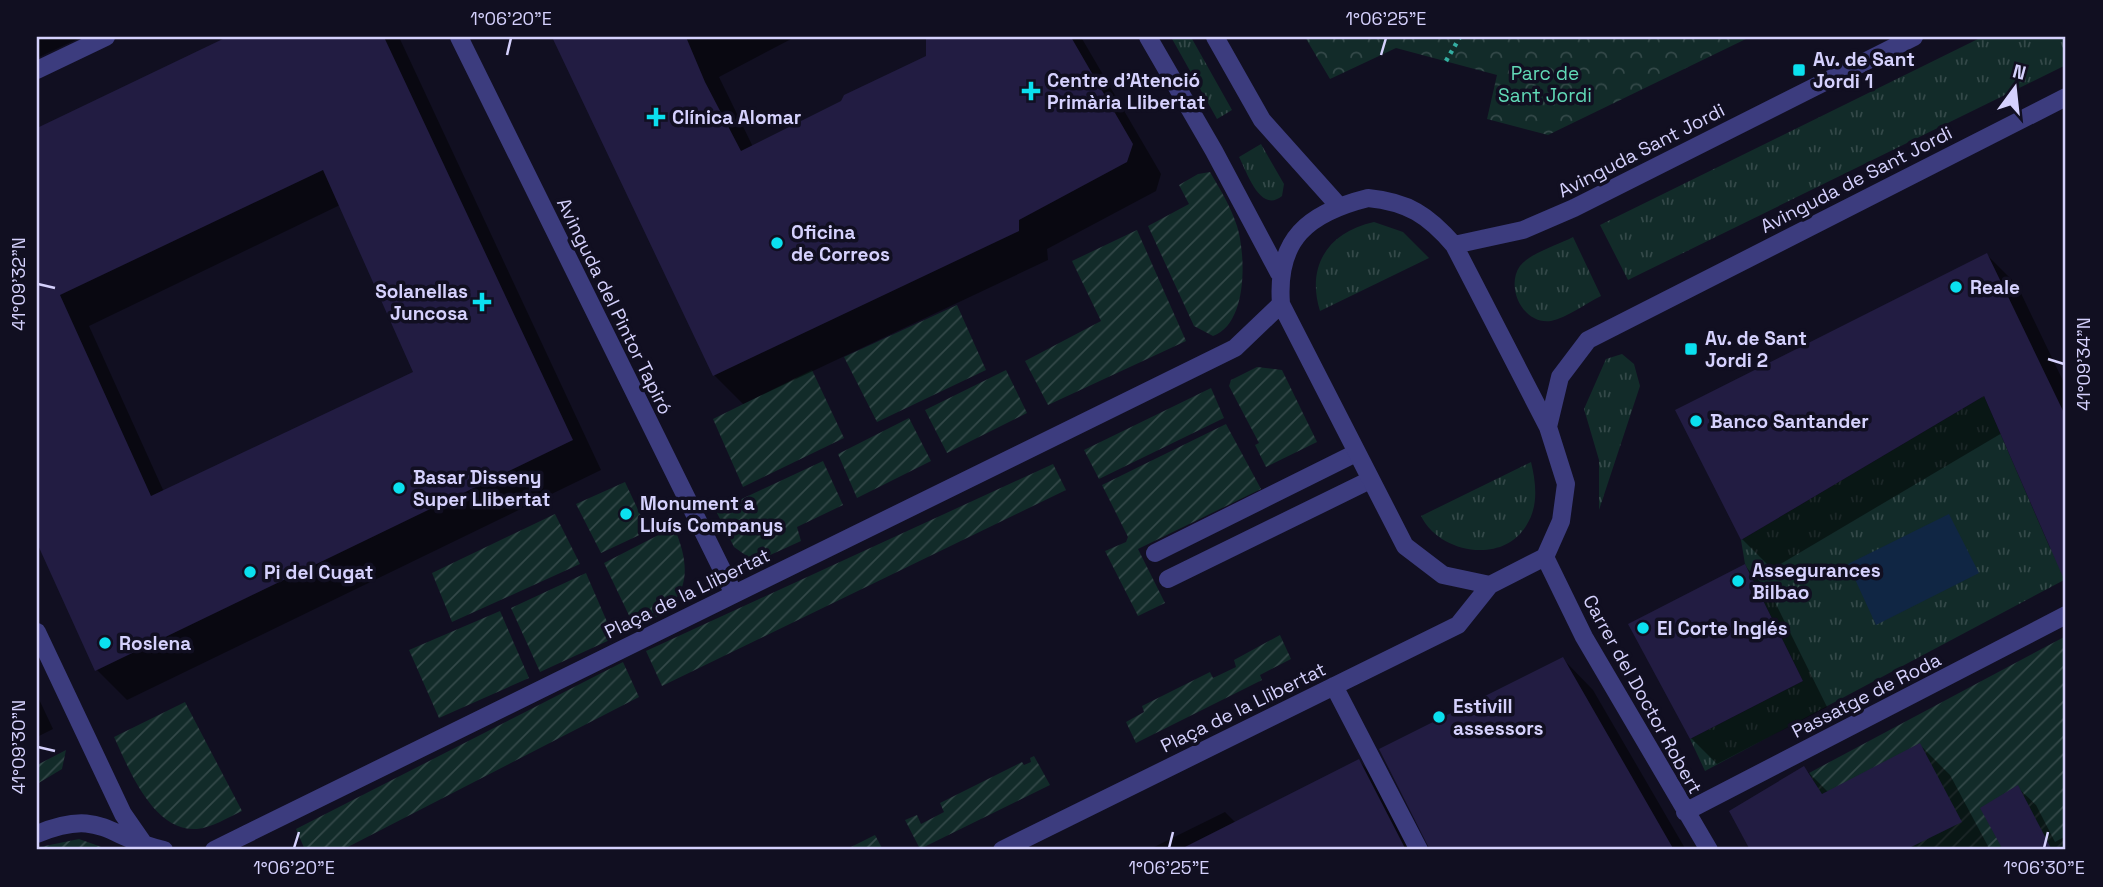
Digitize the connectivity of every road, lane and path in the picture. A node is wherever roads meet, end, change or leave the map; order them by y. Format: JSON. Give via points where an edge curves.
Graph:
{"nodes":[{"id":1,"x":106,"y":37,"type":"edge"},
{"id":2,"x":459,"y":37,"type":"edge"},
{"id":3,"x":1148,"y":37,"type":"edge"},
{"id":4,"x":1214,"y":37,"type":"edge"},
{"id":5,"x":1460,"y":37,"type":"edge"},
{"id":6,"x":1914,"y":37,"type":"edge"},
{"id":7,"x":1446,"y":61,"type":"dead end"},
{"id":8,"x":37,"y":70,"type":"edge"},
{"id":9,"x":2066,"y":97,"type":"edge"},
{"id":10,"x":1338,"y":205,"type":"junction"},
{"id":11,"x":1454,"y":245,"type":"junction"},
{"id":12,"x":1279,"y":273,"type":"junction"},
{"id":13,"x":1280,"y":304,"type":"junction"},
{"id":14,"x":1548,"y":427,"type":"junction"},
{"id":15,"x":1356,"y":453,"type":"junction"},
{"id":16,"x":1370,"y":480,"type":"junction"},
{"id":17,"x":1155,"y":553,"type":"dead end"},
{"id":18,"x":1545,"y":557,"type":"junction"},
{"id":19,"x":1168,"y":579,"type":"dead end"},
{"id":20,"x":1490,"y":585,"type":"junction"},
{"id":21,"x":734,"y":594,"type":"junction"},
{"id":22,"x":2066,"y":615,"type":"edge"},
{"id":23,"x":37,"y":632,"type":"edge"},
{"id":24,"x":1334,"y":686,"type":"junction"},
{"id":25,"x":1685,"y":811,"type":"junction"},
{"id":26,"x":37,"y":834,"type":"edge"},
{"id":27,"x":146,"y":847,"type":"edge"},
{"id":28,"x":164,"y":850,"type":"edge"},
{"id":29,"x":214,"y":850,"type":"edge"},
{"id":30,"x":1002,"y":850,"type":"edge"},
{"id":31,"x":1419,"y":850,"type":"edge"},
{"id":32,"x":1709,"y":850,"type":"edge"}],
"edges":[{"from":1,"to":8,"type":"street"},
{"from":2,"to":21,"type":"street","name":"Avinguda del Pintor Tapiró"},
{"from":3,"to":12,"type":"street"},
{"from":4,"to":10,"type":"street","via":[[1262,120]]},
{"from":5,"to":7,"type":"path"},
{"from":6,"to":11,"type":"street","name":"Avinguda Sant Jordi","via":[[1574,208],[1523,230]]},
{"from":9,"to":14,"type":"street","name":"Avinguda de Sant Jordi","via":[[1588,340],[1560,377]]},
{"from":10,"to":11,"type":"street","via":[[1368,198],[1396,201],[1434,222]]},
{"from":10,"to":12,"type":"street","via":[[1309,224],[1289,246]]},
{"from":11,"to":14,"type":"street"},
{"from":12,"to":13,"type":"street"},
{"from":13,"to":15,"type":"street"},
{"from":13,"to":21,"type":"street","name":"Plaça de la Llibertat","via":[[1235,348]]},
{"from":14,"to":18,"type":"street","via":[[1566,484],[1561,521]]},
{"from":15,"to":16,"type":"street"},
{"from":15,"to":17,"type":"street"},
{"from":16,"to":19,"type":"street"},
{"from":16,"to":20,"type":"street","via":[[1405,546],[1443,575]]},
{"from":18,"to":20,"type":"street"},
{"from":18,"to":25,"type":"street","name":"Carrer del Doctor Robert","via":[[1584,637]]},
{"from":20,"to":24,"type":"street","name":"Plaça de la Llibertat","via":[[1458,625]]},
{"from":21,"to":29,"type":"street","name":"Plaça de la Llibertat"},
{"from":22,"to":25,"type":"street","name":"Passatge de Roda"},
{"from":23,"to":27,"type":"street","via":[[123,814]]},
{"from":24,"to":30,"type":"street","name":"Plaça de la Llibertat"},
{"from":24,"to":31,"type":"street"},
{"from":25,"to":32,"type":"street","name":"Carrer del Doctor Robert"},
{"from":26,"to":27,"type":"street","via":[[80,822],[108,828]]},
{"from":27,"to":28,"type":"street"}]}
